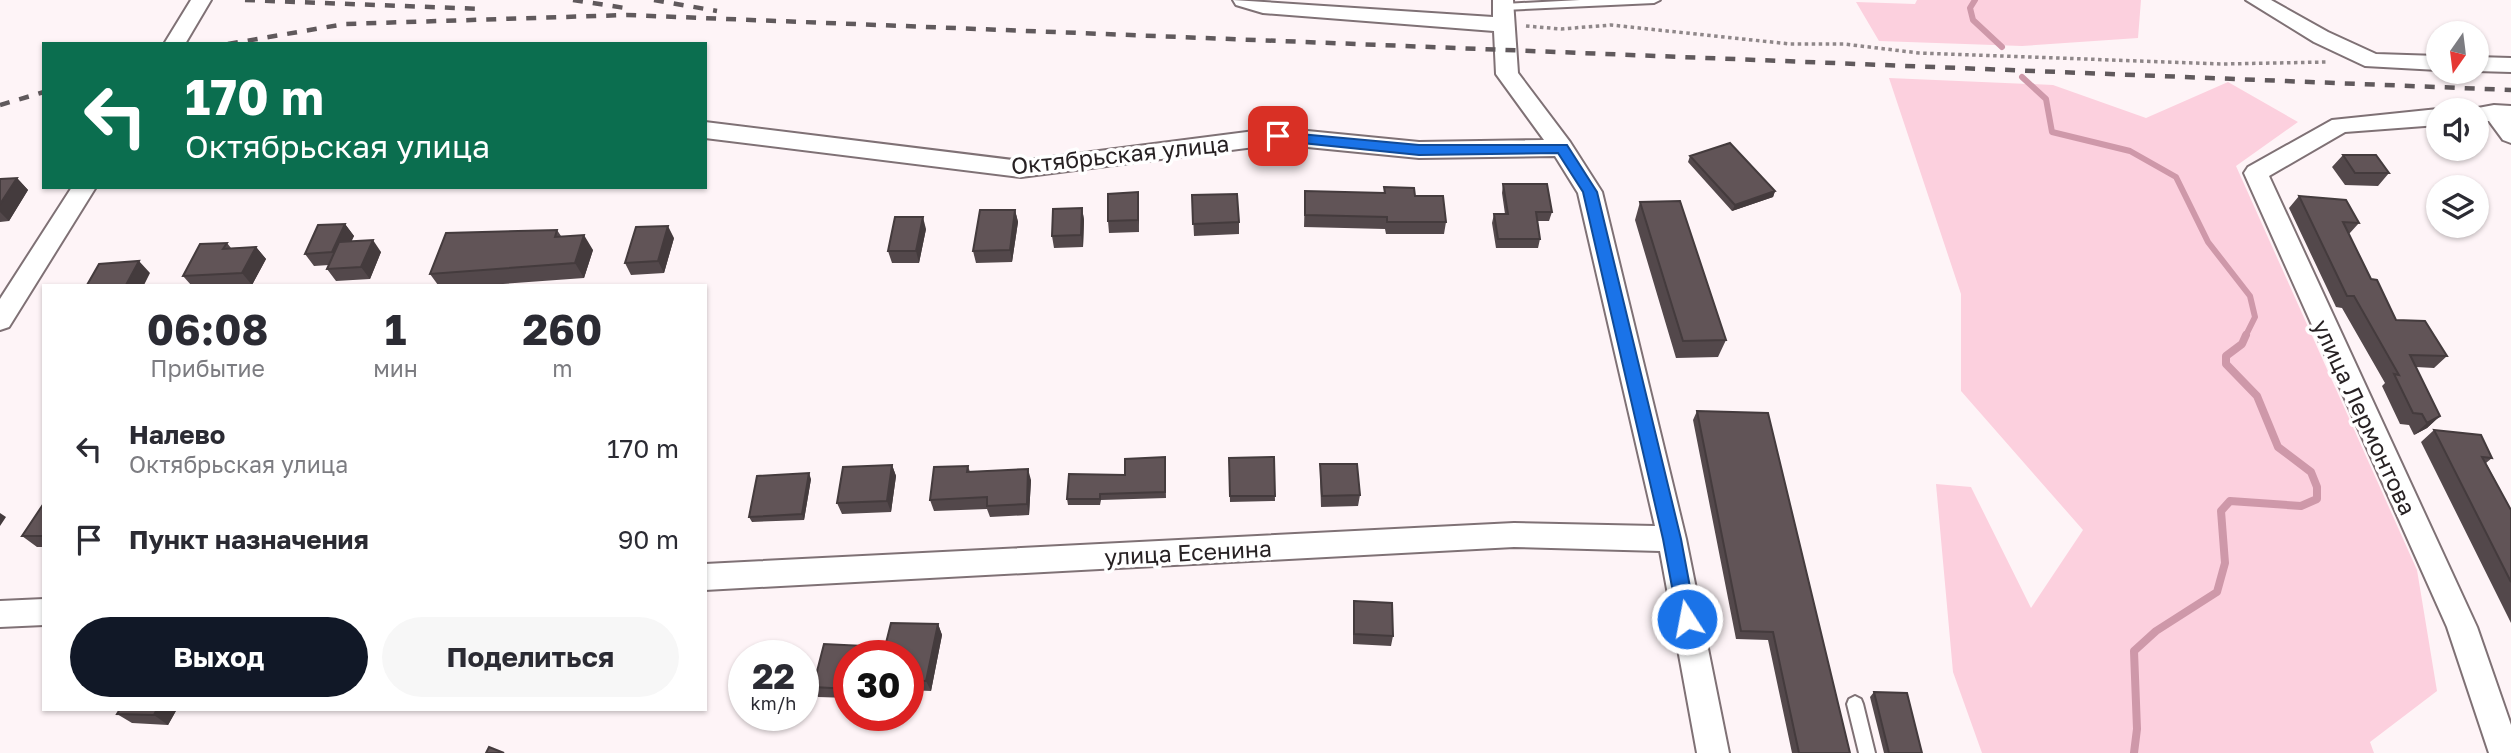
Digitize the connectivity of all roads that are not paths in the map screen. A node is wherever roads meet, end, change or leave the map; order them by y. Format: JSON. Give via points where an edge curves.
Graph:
{"nodes":[{"id":1,"x":201,"y":0,"type":"edge"},
{"id":2,"x":1243,"y":0,"type":"edge"},
{"id":3,"x":1654,"y":0,"type":"edge"},
{"id":4,"x":2256,"y":0,"type":"edge"},
{"id":5,"x":1504,"y":11,"type":"edge"},
{"id":6,"x":175,"y":42,"type":"edge"},
{"id":7,"x":2426,"y":63,"type":"edge"},
{"id":8,"x":2489,"y":64,"type":"edge"},
{"id":9,"x":2511,"y":65,"type":"edge"},
{"id":10,"x":2494,"y":113,"type":"edge"},
{"id":11,"x":2426,"y":118,"type":"edge"},
{"id":12,"x":707,"y":130,"type":"edge"},
{"id":13,"x":2511,"y":135,"type":"edge"},
{"id":14,"x":1562,"y":148,"type":"junction"},
{"id":15,"x":84,"y":189,"type":"edge"},
{"id":16,"x":3,"y":313,"type":"edge"},
{"id":17,"x":1672,"y":539,"type":"junction"},
{"id":18,"x":707,"y":577,"type":"edge"},
{"id":19,"x":42,"y":612,"type":"edge"},
{"id":20,"x":0,"y":614,"type":"edge"},
{"id":21,"x":1855,"y":704,"type":"dead end"},
{"id":22,"x":1713,"y":753,"type":"edge"},
{"id":23,"x":1867,"y":753,"type":"edge"},
{"id":24,"x":2505,"y":753,"type":"edge"}],
"edges":[{"from":1,"to":6,"type":"street"},
{"from":2,"to":5,"type":"street","via":[[1264,7]]},
{"from":3,"to":5,"type":"lane"},
{"from":4,"to":7,"type":"street","via":[[2374,61]]},
{"from":5,"to":14,"type":"street","via":[[1507,74]]},
{"from":8,"to":9,"type":"street"},
{"from":10,"to":13,"type":"street"},
{"from":11,"to":24,"type":"street","name":"улица Лермонтова","via":[[2340,125],[2256,173],[2462,627]]},
{"from":12,"to":14,"type":"street","name":"Октябрьская улица","via":[[1021,169],[1278,136],[1419,150]]},
{"from":14,"to":17,"type":"street","via":[[1590,192]]},
{"from":15,"to":16,"type":"street"},
{"from":17,"to":18,"type":"street","name":"улица Есенина","via":[[1514,535]]},
{"from":17,"to":22,"type":"street"},
{"from":19,"to":20,"type":"street"},
{"from":21,"to":23,"type":"lane"}]}
